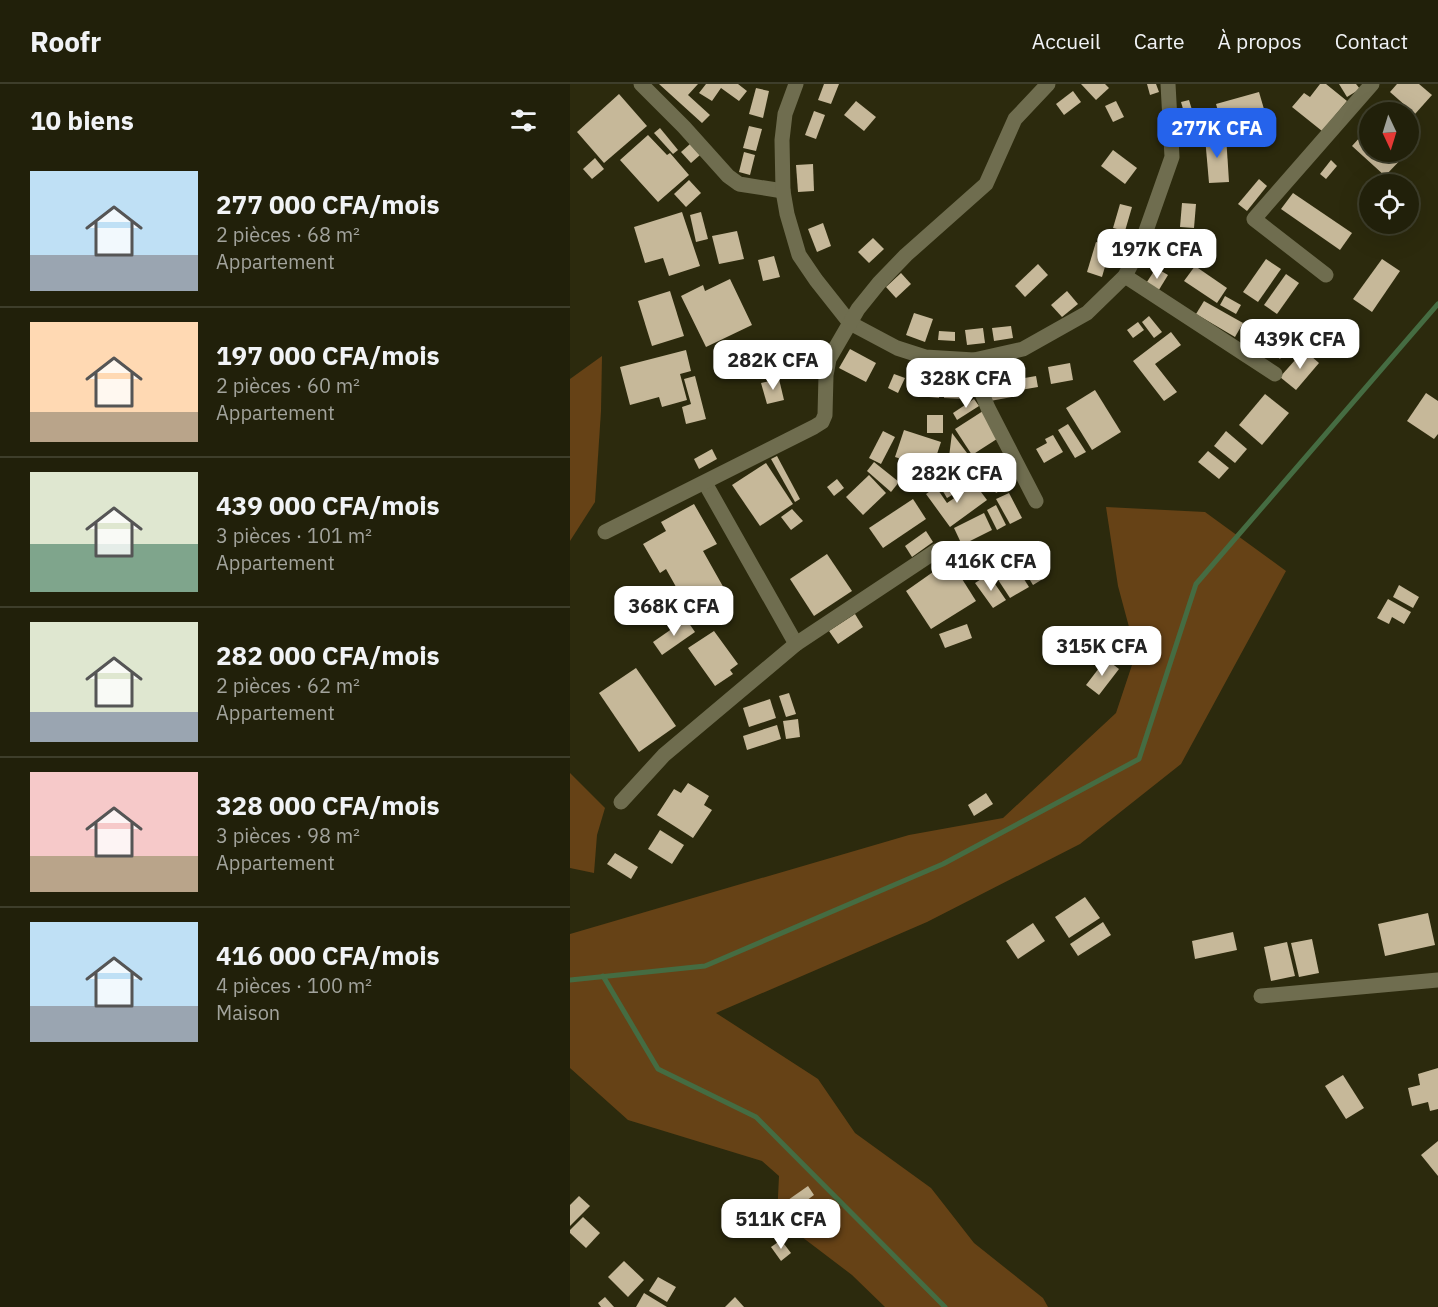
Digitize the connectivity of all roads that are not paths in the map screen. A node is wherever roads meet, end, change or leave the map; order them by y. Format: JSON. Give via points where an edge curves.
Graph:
{"nodes":[{"id":1,"x":641,"y":84,"type":"edge"},
{"id":2,"x":796,"y":84,"type":"edge"},
{"id":3,"x":1048,"y":84,"type":"edge"},
{"id":4,"x":1168,"y":84,"type":"edge"},
{"id":5,"x":1370,"y":85,"type":"edge"},
{"id":6,"x":783,"y":191,"type":"junction"},
{"id":7,"x":1326,"y":275,"type":"dead end"},
{"id":8,"x":1125,"y":276,"type":"junction"},
{"id":9,"x":850,"y":323,"type":"junction"},
{"id":10,"x":974,"y":360,"type":"junction"},
{"id":11,"x":1275,"y":374,"type":"dead end"},
{"id":12,"x":705,"y":483,"type":"junction"},
{"id":13,"x":1036,"y":501,"type":"dead end"},
{"id":14,"x":605,"y":532,"type":"dead end"},
{"id":15,"x":936,"y":551,"type":"dead end"},
{"id":16,"x":796,"y":644,"type":"junction"},
{"id":17,"x":621,"y":802,"type":"dead end"},
{"id":18,"x":1438,"y":980,"type":"edge"},
{"id":19,"x":1261,"y":996,"type":"dead end"}],
"edges":[{"from":1,"to":6,"type":"street","via":[[733,180]]},
{"from":2,"to":6,"type":"street","via":[[785,114]]},
{"from":3,"to":9,"type":"street","via":[[1015,119],[986,184],[906,255],[879,283]]},
{"from":4,"to":8,"type":"street","via":[[1172,157],[1141,245]]},
{"from":5,"to":7,"type":"street","via":[[1254,219]]},
{"from":6,"to":9,"type":"street","via":[[799,255]]},
{"from":8,"to":10,"type":"street","via":[[1087,313],[1023,349]]},
{"from":8,"to":11,"type":"street"},
{"from":9,"to":10,"type":"street","via":[[897,348],[926,357]]},
{"from":9,"to":12,"type":"street","via":[[829,358],[822,422]]},
{"from":10,"to":13,"type":"street","via":[[988,408]]},
{"from":12,"to":14,"type":"street"},
{"from":12,"to":16,"type":"street"},
{"from":15,"to":16,"type":"street"},
{"from":16,"to":17,"type":"street","via":[[664,755]]},
{"from":18,"to":19,"type":"street"}]}
